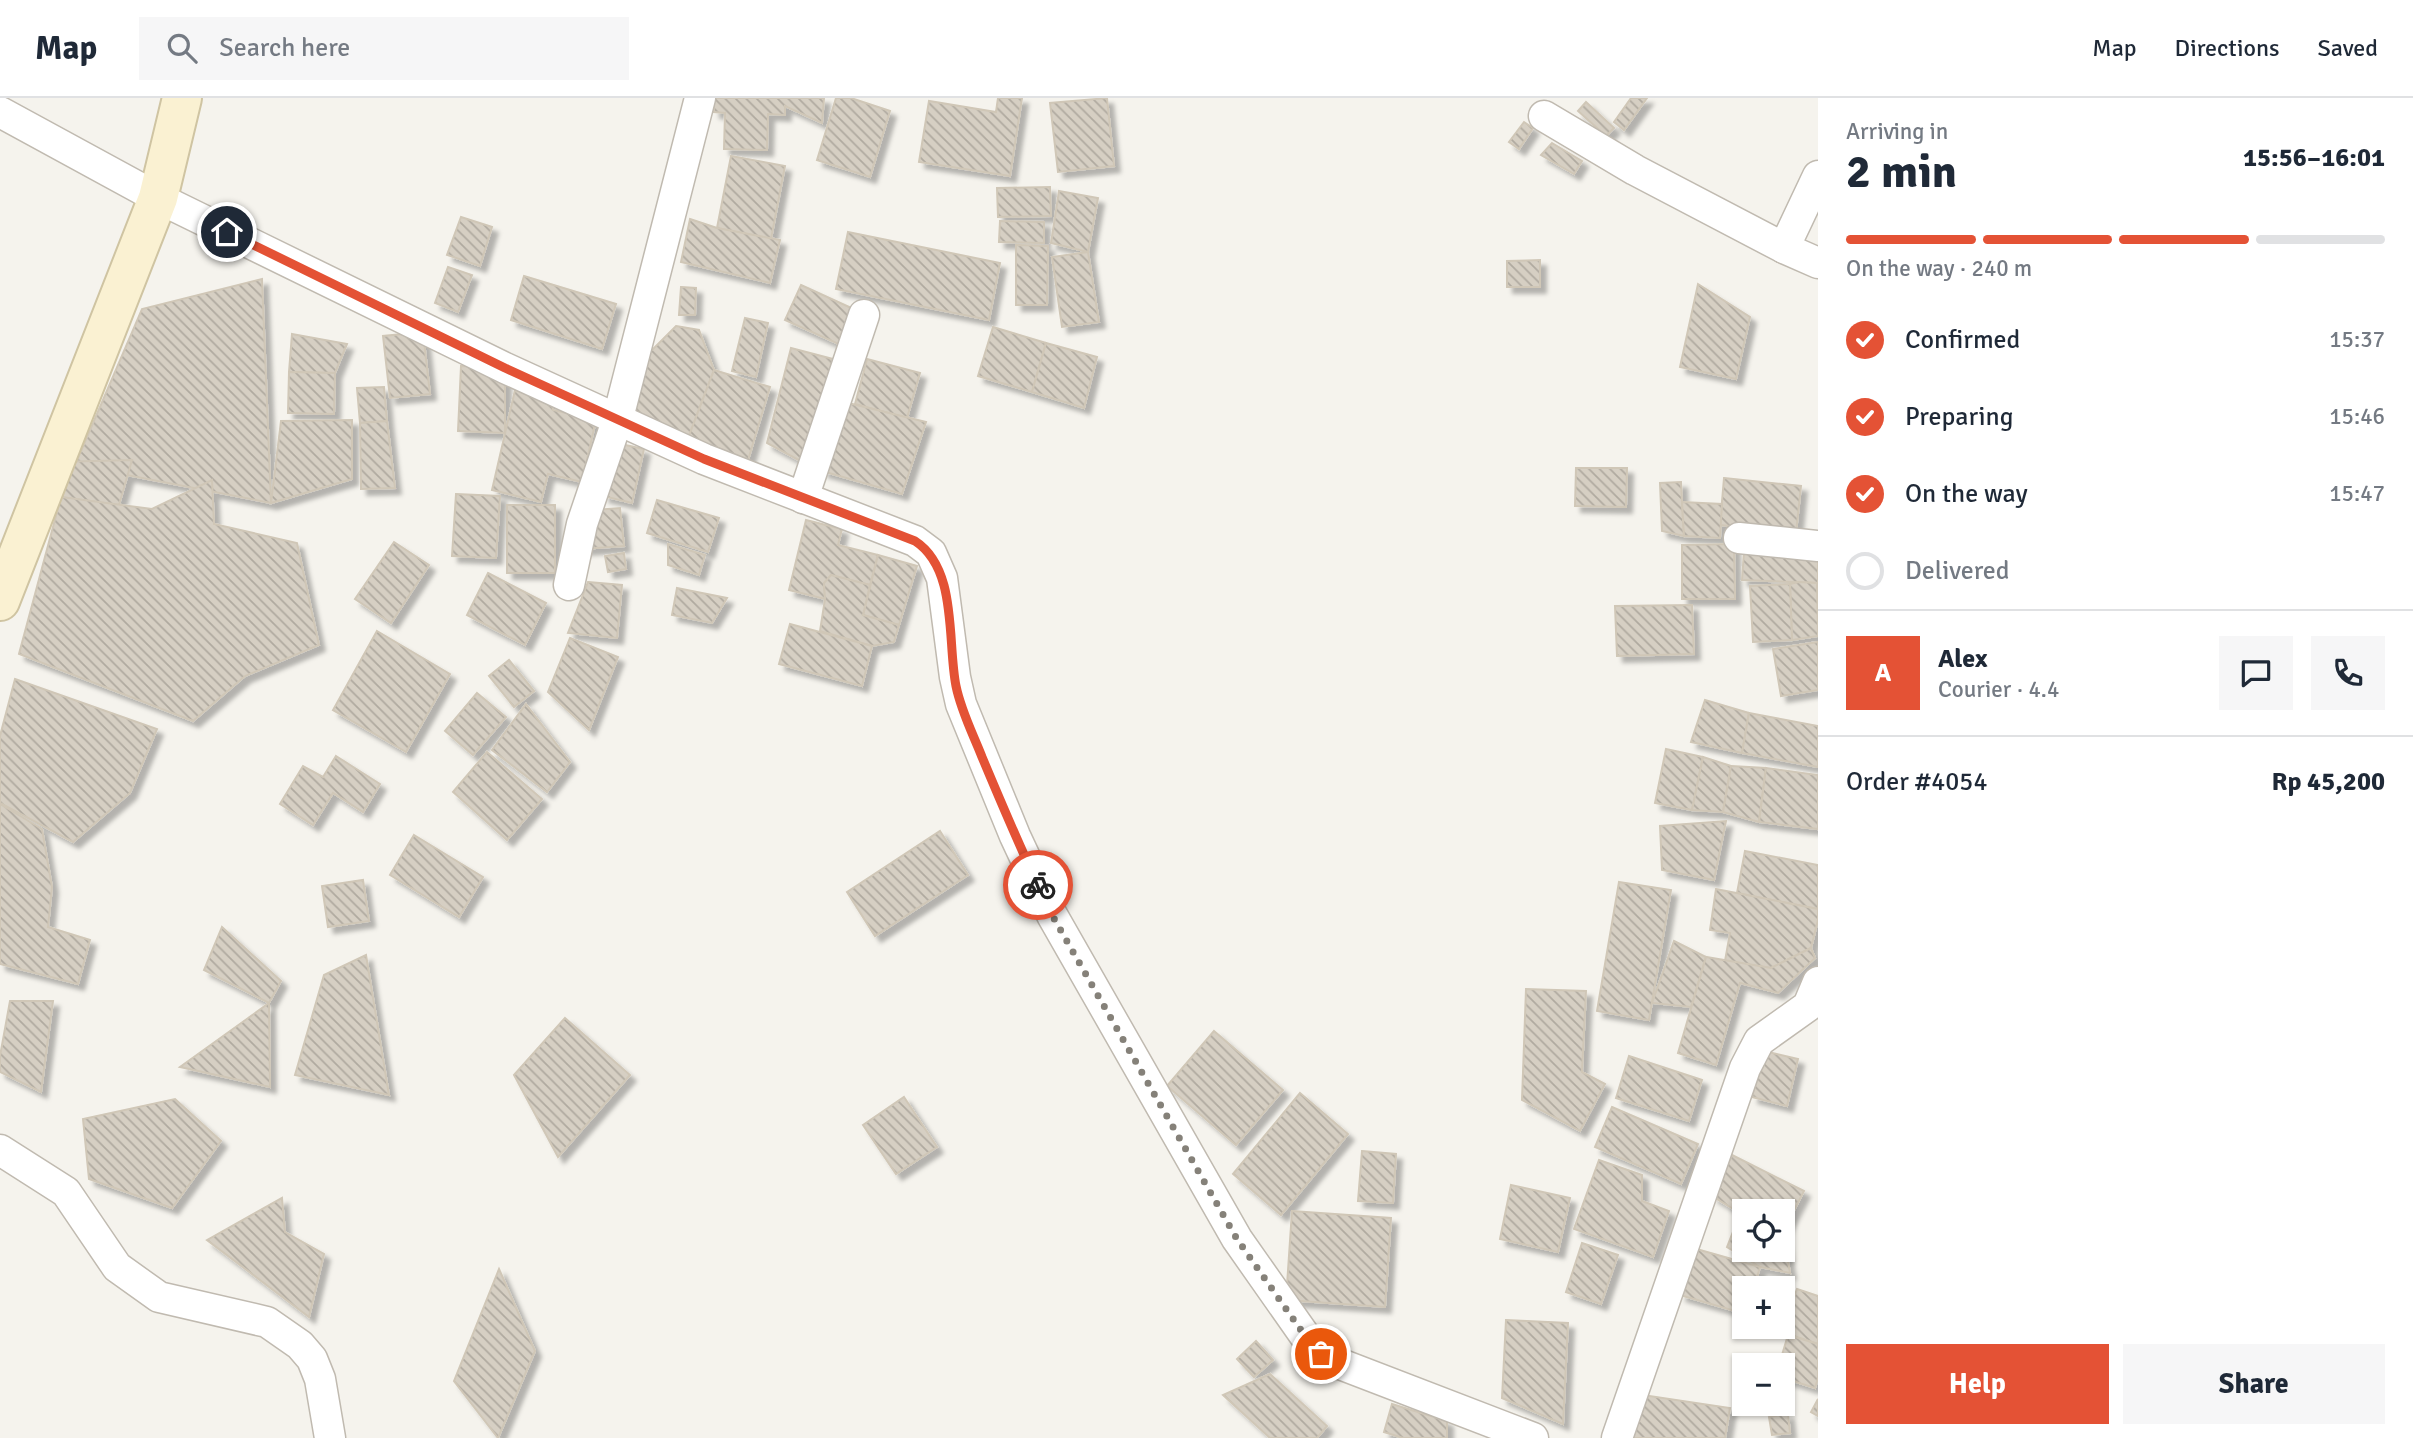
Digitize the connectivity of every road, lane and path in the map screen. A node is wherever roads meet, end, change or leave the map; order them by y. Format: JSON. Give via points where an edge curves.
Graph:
{"nodes":[{"id":1,"x":182,"y":98,"type":"edge"},
{"id":2,"x":700,"y":98,"type":"edge"},
{"id":3,"x":0,"y":112,"type":"edge"},
{"id":4,"x":1544,"y":116,"type":"dead end"},
{"id":5,"x":1818,"y":176,"type":"edge"},
{"id":6,"x":158,"y":198,"type":"junction"},
{"id":7,"x":1784,"y":248,"type":"junction"},
{"id":8,"x":1818,"y":263,"type":"edge"},
{"id":9,"x":863,"y":315,"type":"dead end"},
{"id":10,"x":618,"y":418,"type":"junction"},
{"id":11,"x":803,"y":498,"type":"junction"},
{"id":12,"x":1739,"y":538,"type":"dead end"},
{"id":13,"x":1818,"y":546,"type":"edge"},
{"id":14,"x":569,"y":585,"type":"dead end"},
{"id":15,"x":0,"y":601,"type":"edge"},
{"id":16,"x":1818,"y":982,"type":"edge"},
{"id":17,"x":0,"y":1150,"type":"edge"},
{"id":18,"x":330,"y":1438,"type":"edge"},
{"id":19,"x":1533,"y":1438,"type":"edge"},
{"id":20,"x":1617,"y":1438,"type":"edge"}],
"edges":[{"from":1,"to":6,"type":"street"},
{"from":2,"to":10,"type":"street"},
{"from":3,"to":6,"type":"street"},
{"from":4,"to":7,"type":"street"},
{"from":5,"to":7,"type":"street"},
{"from":6,"to":10,"type":"street","via":[[505,368]]},
{"from":6,"to":15,"type":"street"},
{"from":7,"to":8,"type":"street"},
{"from":9,"to":11,"type":"street"},
{"from":10,"to":11,"type":"street"},
{"from":10,"to":14,"type":"street","via":[[582,524]]},
{"from":11,"to":19,"type":"street","via":[[915,541],[936,560],[959,697],[1052,915],[1237,1239],[1310,1343],[1335,1362]]},
{"from":12,"to":13,"type":"street"},
{"from":16,"to":20,"type":"street","via":[[1808,1006],[1759,1041],[1745,1068]]},
{"from":17,"to":18,"type":"street","via":[[66,1192],[117,1267],[159,1297],[267,1322],[300,1345],[320,1379]]}]}
